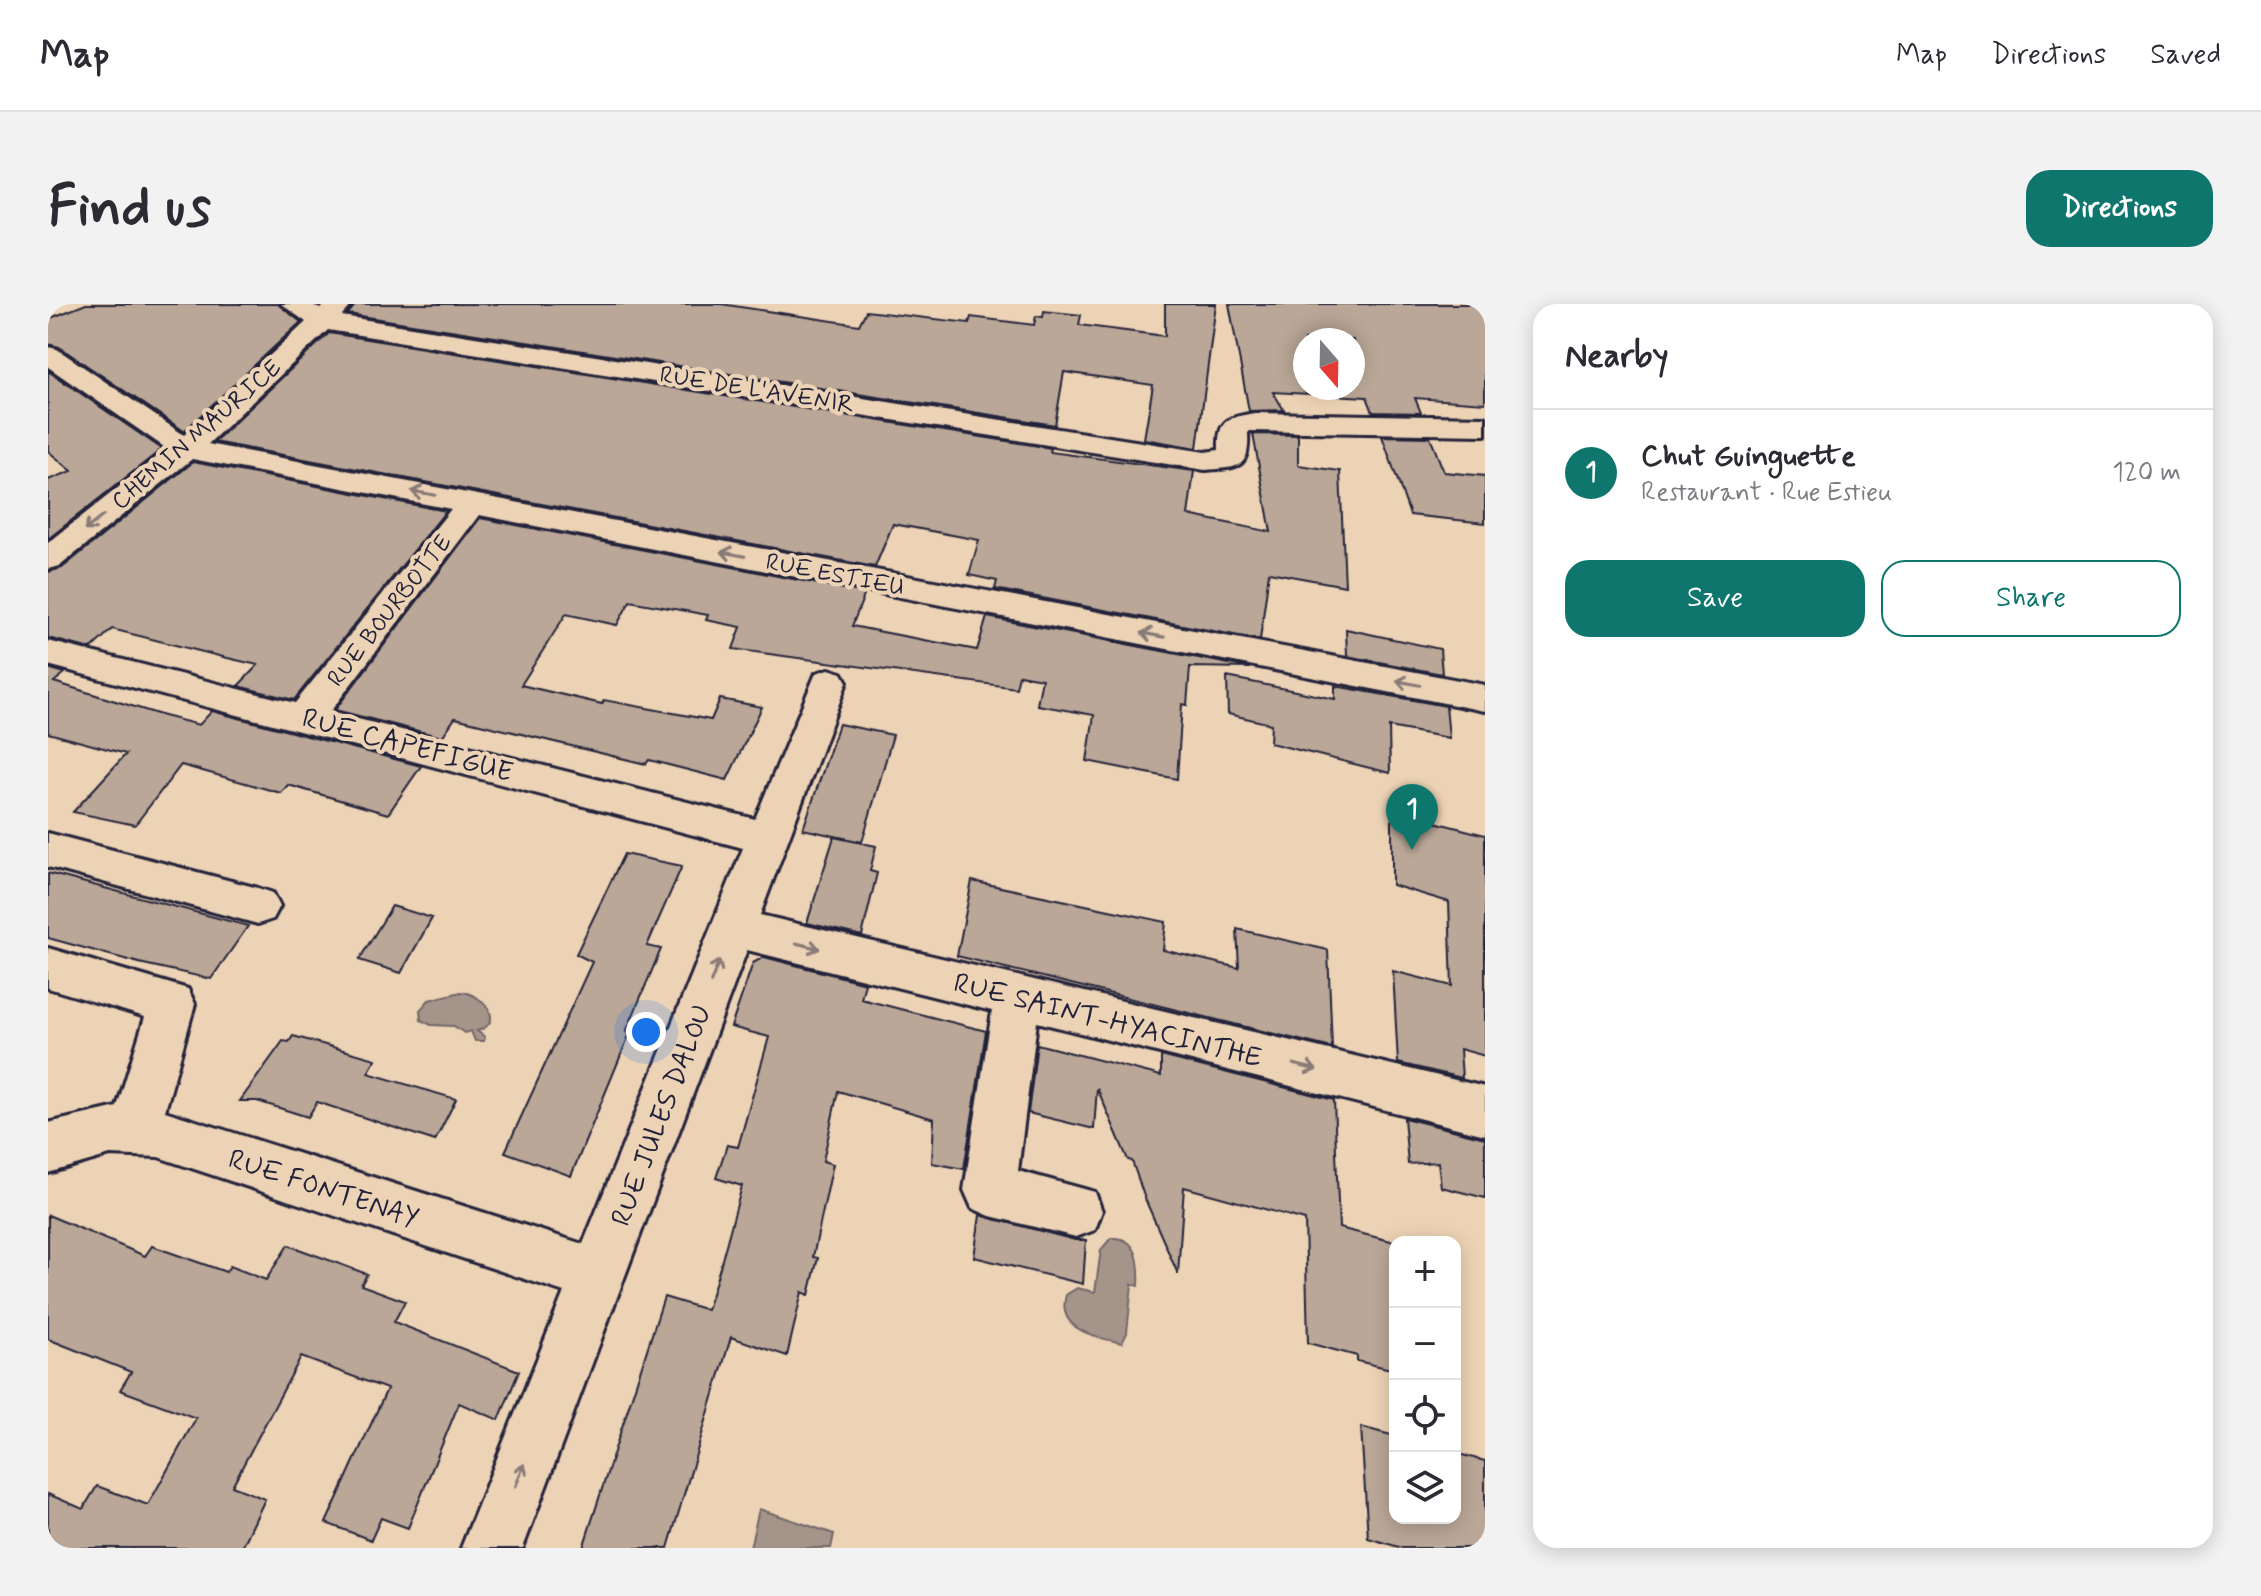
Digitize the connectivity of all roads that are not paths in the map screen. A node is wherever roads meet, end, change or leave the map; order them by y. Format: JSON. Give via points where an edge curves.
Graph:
{"nodes":[{"id":1,"x":294,"y":304,"type":"edge"},
{"id":2,"x":332,"y":312,"type":"edge"},
{"id":3,"x":48,"y":355,"type":"edge"},
{"id":4,"x":1485,"y":426,"type":"edge"},
{"id":5,"x":186,"y":449,"type":"junction"},
{"id":6,"x":473,"y":502,"type":"junction"},
{"id":7,"x":48,"y":559,"type":"edge"},
{"id":8,"x":48,"y":653,"type":"edge"},
{"id":9,"x":829,"y":682,"type":"dead end"},
{"id":10,"x":1485,"y":698,"type":"edge"},
{"id":11,"x":305,"y":717,"type":"junction"},
{"id":12,"x":767,"y":838,"type":"junction"},
{"id":13,"x":48,"y":850,"type":"edge"},
{"id":14,"x":258,"y":906,"type":"dead end"},
{"id":15,"x":732,"y":927,"type":"junction"},
{"id":16,"x":48,"y":968,"type":"edge"},
{"id":17,"x":1017,"y":997,"type":"junction"},
{"id":18,"x":1485,"y":1111,"type":"edge"},
{"id":19,"x":134,"y":1132,"type":"junction"},
{"id":20,"x":48,"y":1148,"type":"edge"},
{"id":21,"x":1076,"y":1211,"type":"dead end"},
{"id":22,"x":597,"y":1276,"type":"junction"},
{"id":23,"x":492,"y":1548,"type":"edge"}],
"edges":[{"from":1,"to":2,"type":"street","name":"RUE DE L'AVENIR"},
{"from":2,"to":4,"type":"street","name":"RUE DE L'AVENIR","via":[[1205,461],[1234,454],[1233,430],[1255,422]]},
{"from":2,"to":5,"type":"street","name":"CHEMIN MAURICE"},
{"from":3,"to":5,"type":"street"},
{"from":6,"to":5,"type":"street","name":"RUE ESTIEU","one_way":true},
{"from":5,"to":7,"type":"street","name":"CHEMIN MAURICE","one_way":true},
{"from":10,"to":6,"type":"street","name":"RUE ESTIEU","one_way":true},
{"from":6,"to":11,"type":"street","name":"RUE BOURBOTTE"},
{"from":8,"to":11,"type":"street","name":"RUE CAPEFIGUE"},
{"from":9,"to":12,"type":"street","name":"RUE JULES DALOU"},
{"from":11,"to":12,"type":"street","name":"RUE CAPEFIGUE"},
{"from":12,"to":15,"type":"street","name":"RUE JULES DALOU"},
{"from":13,"to":14,"type":"street"},
{"from":15,"to":17,"type":"street","name":"RUE SAINT-HYACINTHE","one_way":true},
{"from":22,"to":15,"type":"street","name":"RUE JULES DALOU","one_way":true},
{"from":16,"to":19,"type":"street","via":[[172,1004]]},
{"from":17,"to":18,"type":"street","name":"RUE SAINT-HYACINTHE","one_way":true},
{"from":17,"to":21,"type":"street","via":[[990,1190]]},
{"from":19,"to":20,"type":"street","name":"RUE FONTENAY","via":[[110,1131]]},
{"from":19,"to":22,"type":"street","name":"RUE FONTENAY","via":[[158,1133]]},
{"from":23,"to":22,"type":"street","name":"RUE JULES DALOU","one_way":true}]}
